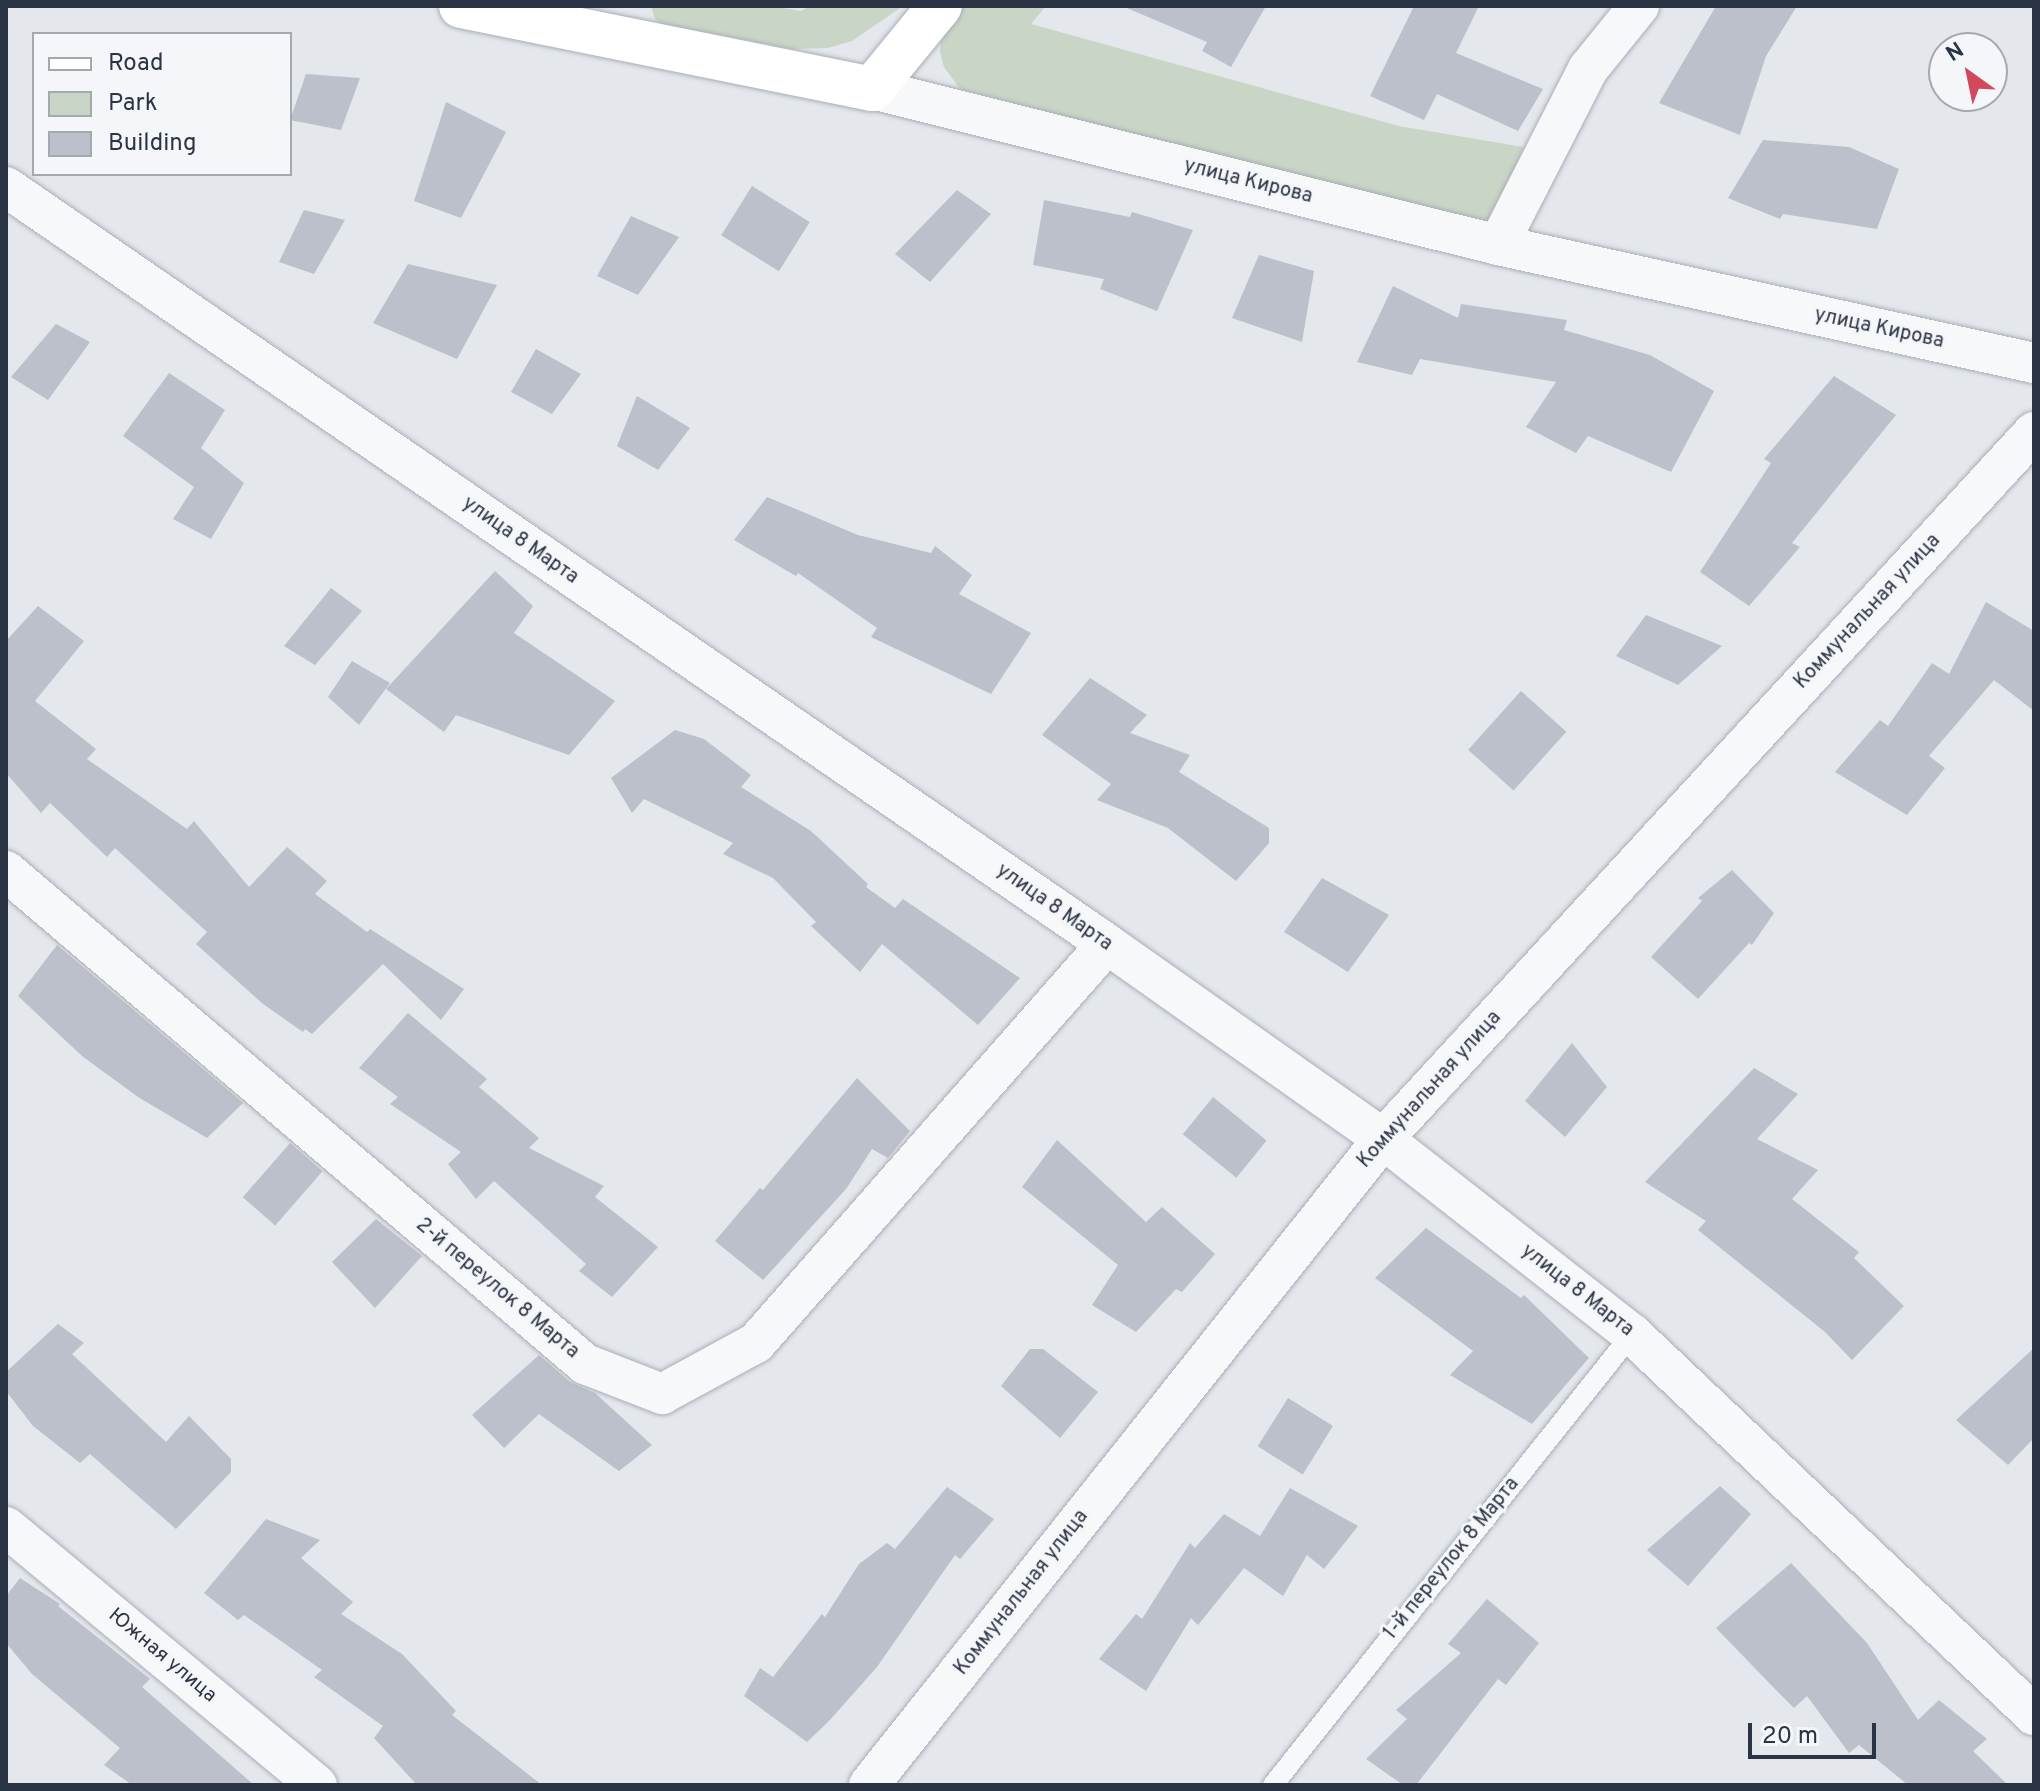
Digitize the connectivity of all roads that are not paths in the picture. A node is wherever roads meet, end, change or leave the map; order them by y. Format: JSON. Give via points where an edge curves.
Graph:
{"nodes":[{"id":1,"x":461,"y":6,"type":"edge"},
{"id":2,"x":940,"y":6,"type":"edge"},
{"id":3,"x":1639,"y":6,"type":"edge"},
{"id":4,"x":872,"y":89,"type":"junction"},
{"id":5,"x":6,"y":187,"type":"edge"},
{"id":6,"x":1498,"y":245,"type":"junction"},
{"id":7,"x":2034,"y":363,"type":"edge"},
{"id":8,"x":2034,"y":432,"type":"edge"},
{"id":9,"x":6,"y":871,"type":"edge"},
{"id":10,"x":1107,"y":944,"type":"junction"},
{"id":11,"x":1383,"y":1139,"type":"junction"},
{"id":12,"x":1632,"y":1334,"type":"junction"},
{"id":13,"x":6,"y":1527,"type":"edge"},
{"id":14,"x":2034,"y":1715,"type":"edge"},
{"id":15,"x":317,"y":1785,"type":"edge"},
{"id":16,"x":869,"y":1785,"type":"edge"},
{"id":17,"x":1273,"y":1785,"type":"edge"}],
"edges":[{"from":1,"to":4,"type":"main road","name":"улица Кирова"},
{"from":2,"to":4,"type":"main road"},
{"from":3,"to":6,"type":"street","via":[[1588,69]]},
{"from":4,"to":6,"type":"street","name":"улица Кирова"},
{"from":5,"to":10,"type":"street","name":"улица 8 Марта"},
{"from":6,"to":7,"type":"street","name":"улица Кирова"},
{"from":8,"to":11,"type":"street","name":"Коммунальная улица"},
{"from":9,"to":10,"type":"street","name":"2-й переулок 8 Марта","via":[[585,1364],[662,1394],[756,1343]]},
{"from":10,"to":11,"type":"street","name":"улица 8 Марта"},
{"from":11,"to":12,"type":"street","name":"улица 8 Марта"},
{"from":11,"to":16,"type":"street","name":"Коммунальная улица"},
{"from":12,"to":14,"type":"street","name":"улица 8 Марта"},
{"from":12,"to":17,"type":"lane","name":"1-й переулок 8 Марта"},
{"from":13,"to":15,"type":"street","name":"Южная улица"}]}
